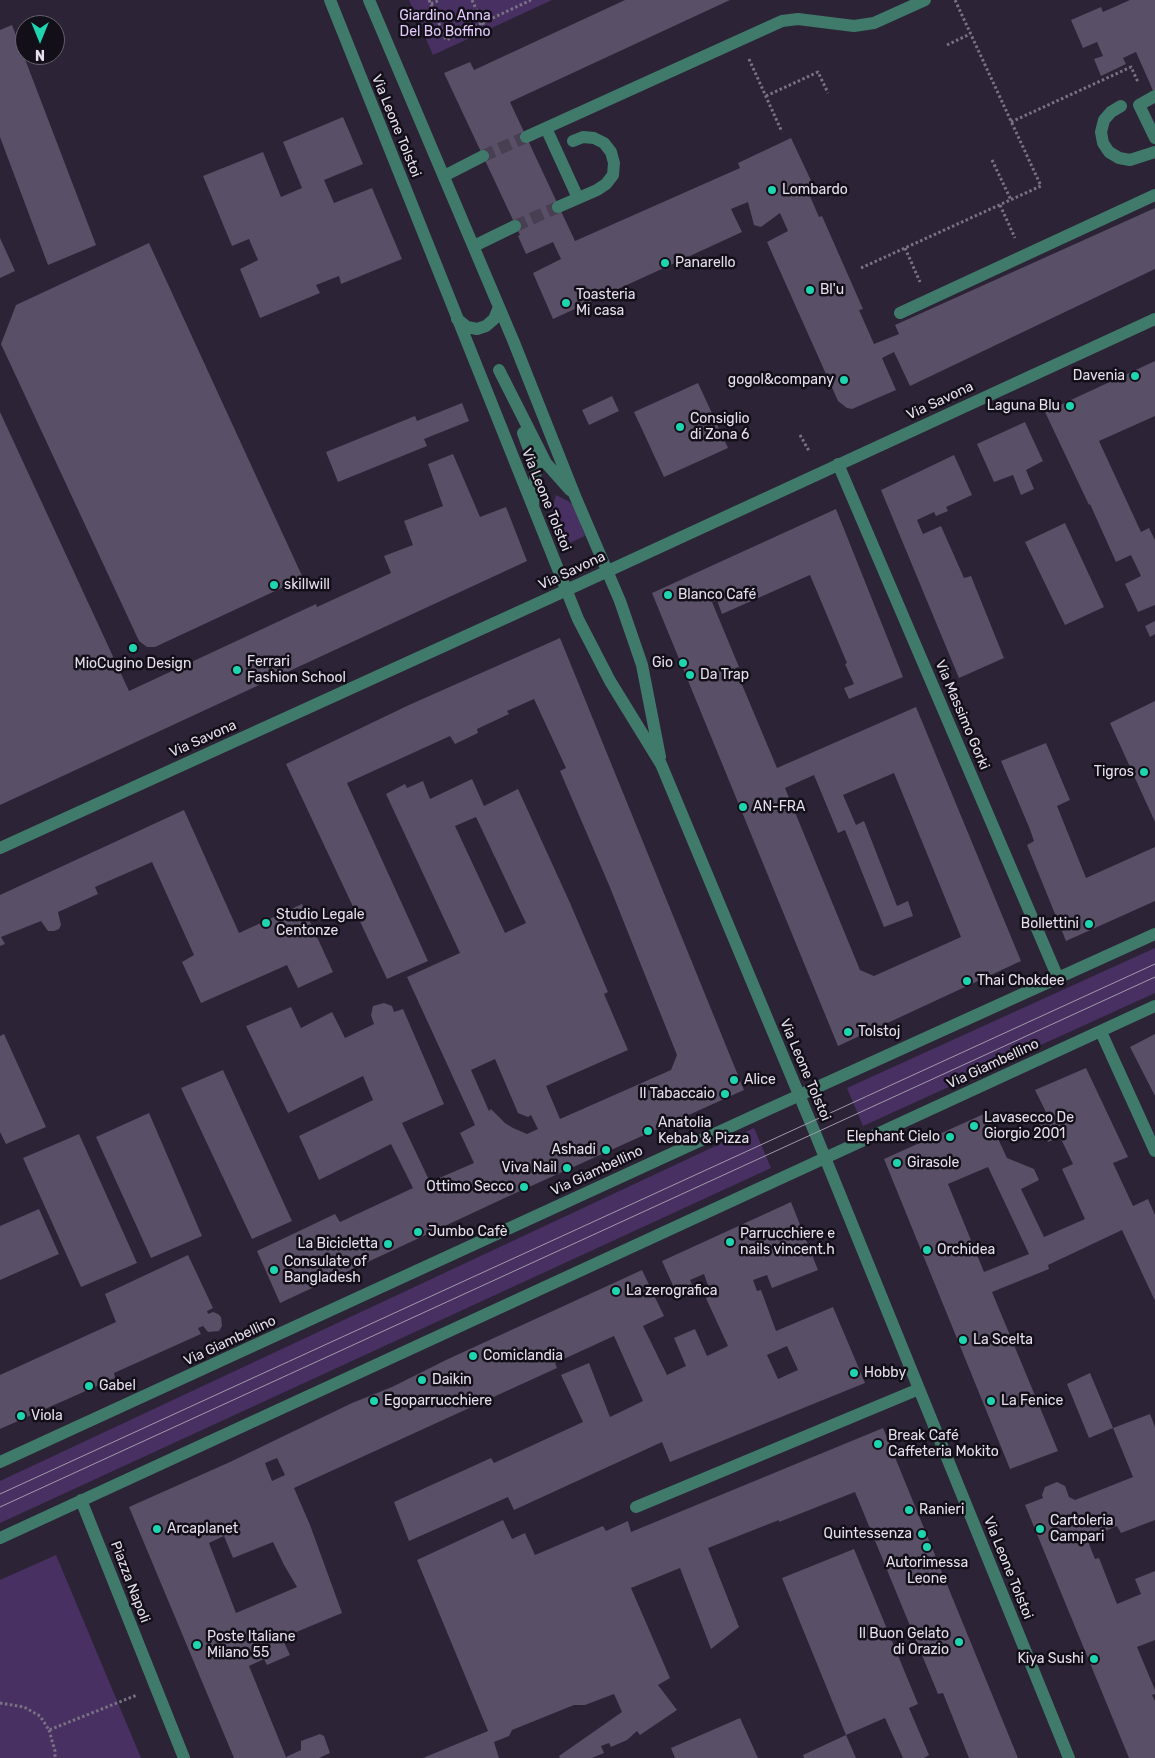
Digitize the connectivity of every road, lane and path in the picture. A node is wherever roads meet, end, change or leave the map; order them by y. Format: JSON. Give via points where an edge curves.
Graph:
{"nodes":[{"id":1,"x":330,"y":0,"type":"edge"},
{"id":2,"x":369,"y":0,"type":"edge"},
{"id":3,"x":440,"y":0,"type":"edge"},
{"id":4,"x":472,"y":0,"type":"edge"},
{"id":5,"x":518,"y":0,"type":"edge"},
{"id":6,"x":531,"y":0,"type":"edge"},
{"id":7,"x":925,"y":0,"type":"edge"},
{"id":8,"x":955,"y":0,"type":"edge"},
{"id":9,"x":430,"y":2,"type":"edge"},
{"id":10,"x":520,"y":5,"type":"junction"},
{"id":11,"x":483,"y":24,"type":"junction"},
{"id":12,"x":970,"y":34,"type":"junction"},
{"id":13,"x":740,"y":40,"type":"junction"},
{"id":14,"x":947,"y":45,"type":"dead end"},
{"id":15,"x":828,"y":93,"type":"dead end"},
{"id":16,"x":766,"y":96,"type":"junction"},
{"id":17,"x":1151,"y":99,"type":"edge"},
{"id":18,"x":1121,"y":106,"type":"dead end"},
{"id":19,"x":1011,"y":122,"type":"junction"},
{"id":20,"x":546,"y":128,"type":"junction"},
{"id":21,"x":782,"y":132,"type":"dead end"},
{"id":22,"x":526,"y":138,"type":"tunnel mouth"},
{"id":23,"x":1155,"y":138,"type":"edge"},
{"id":24,"x":573,"y":141,"type":"dead end"},
{"id":25,"x":1155,"y":152,"type":"edge"},
{"id":26,"x":483,"y":156,"type":"tunnel mouth"},
{"id":27,"x":992,"y":160,"type":"dead end"},
{"id":28,"x":444,"y":176,"type":"junction"},
{"id":29,"x":1155,"y":195,"type":"edge"},
{"id":30,"x":578,"y":198,"type":"junction"},
{"id":31,"x":1011,"y":200,"type":"junction"},
{"id":32,"x":1000,"y":205,"type":"junction"},
{"id":33,"x":558,"y":207,"type":"tunnel mouth"},
{"id":34,"x":515,"y":226,"type":"tunnel mouth"},
{"id":35,"x":474,"y":246,"type":"junction"},
{"id":36,"x":905,"y":248,"type":"junction"},
{"id":37,"x":1023,"y":256,"type":"junction"},
{"id":38,"x":862,"y":268,"type":"dead end"},
{"id":39,"x":928,"y":300,"type":"junction"},
{"id":40,"x":499,"y":307,"type":"junction"},
{"id":41,"x":900,"y":313,"type":"dead end"},
{"id":42,"x":457,"y":319,"type":"junction"},
{"id":43,"x":1155,"y":319,"type":"edge"},
{"id":44,"x":800,"y":435,"type":"dead end"},
{"id":45,"x":809,"y":451,"type":"dead end"},
{"id":46,"x":838,"y":464,"type":"junction"},
{"id":47,"x":575,"y":496,"type":"junction"},
{"id":48,"x":533,"y":508,"type":"junction"},
{"id":49,"x":606,"y":571,"type":"junction"},
{"id":50,"x":566,"y":590,"type":"junction"},
{"id":51,"x":661,"y":764,"type":"junction"},
{"id":52,"x":0,"y":848,"type":"edge"},
{"id":53,"x":1155,"y":934,"type":"edge"},
{"id":54,"x":1058,"y":978,"type":"junction"},
{"id":55,"x":1155,"y":1006,"type":"edge"},
{"id":56,"x":1101,"y":1032,"type":"junction"},
{"id":57,"x":799,"y":1096,"type":"junction"},
{"id":58,"x":1155,"y":1151,"type":"edge"},
{"id":59,"x":825,"y":1158,"type":"junction"},
{"id":60,"x":919,"y":1389,"type":"junction"},
{"id":61,"x":0,"y":1462,"type":"edge"},
{"id":62,"x":81,"y":1500,"type":"junction"},
{"id":63,"x":636,"y":1508,"type":"dead end"},
{"id":64,"x":0,"y":1538,"type":"edge"},
{"id":65,"x":156,"y":1688,"type":"junction"},
{"id":66,"x":0,"y":1703,"type":"edge"},
{"id":67,"x":49,"y":1730,"type":"junction"},
{"id":68,"x":55,"y":1758,"type":"edge"},
{"id":69,"x":184,"y":1758,"type":"edge"},
{"id":70,"x":1069,"y":1758,"type":"edge"}],
"edges":[{"from":1,"to":42,"type":"street","name":"Via Leone Tolstoi"},
{"from":2,"to":28,"type":"street","name":"Via Leone Tolstoi"},
{"from":3,"to":9,"type":"path"},
{"from":4,"to":11,"type":"path"},
{"from":5,"to":10,"type":"path"},
{"from":6,"to":10,"type":"path"},
{"from":7,"to":13,"type":"street","via":[[874,23],[854,26],[782,20]]},
{"from":8,"to":12,"type":"path"},
{"from":9,"to":11,"type":"path","via":[[446,40]]},
{"from":10,"to":11,"type":"path"},
{"from":12,"to":14,"type":"path"},
{"from":12,"to":19,"type":"path"},
{"from":13,"to":16,"type":"path"},
{"from":13,"to":20,"type":"street"},
{"from":15,"to":16,"type":"path","via":[[818,72]]},
{"from":16,"to":21,"type":"path"},
{"from":17,"to":19,"type":"path","via":[[1131,67]]},
{"from":17,"to":23,"type":"street","via":[[1140,105]]},
{"from":18,"to":25,"type":"street","via":[[1104,120],[1101,132],[1109,152],[1130,160]]},
{"from":19,"to":31,"type":"path","via":[[1041,186]]},
{"from":20,"to":22,"type":"street"},
{"from":20,"to":30,"type":"street"},
{"from":24,"to":30,"type":"street","via":[[594,138],[604,143],[614,163],[613,175],[606,184]]},
{"from":26,"to":28,"type":"street"},
{"from":27,"to":31,"type":"path"},
{"from":28,"to":35,"type":"street","name":"Via Leone Tolstoi"},
{"from":29,"to":37,"type":"street"},
{"from":30,"to":33,"type":"street"},
{"from":31,"to":32,"type":"path"},
{"from":32,"to":36,"type":"path"},
{"from":32,"to":37,"type":"path"},
{"from":34,"to":35,"type":"street"},
{"from":35,"to":40,"type":"street","name":"Via Leone Tolstoi"},
{"from":36,"to":38,"type":"path"},
{"from":36,"to":39,"type":"path"},
{"from":37,"to":39,"type":"street"},
{"from":39,"to":41,"type":"street"},
{"from":40,"to":42,"type":"street","via":[[494,320],[478,329],[467,327]]},
{"from":40,"to":47,"type":"street","name":"Via Leone Tolstoi"},
{"from":42,"to":48,"type":"street","name":"Via Leone Tolstoi"},
{"from":43,"to":46,"type":"street","name":"Via Savona"},
{"from":44,"to":45,"type":"path"},
{"from":46,"to":49,"type":"street","name":"Via Savona"},
{"from":46,"to":54,"type":"street","name":"Via Massimo Gorki"},
{"from":47,"to":48,"type":"street","via":[[546,463],[499,370],[536,469]]},
{"from":47,"to":49,"type":"street","name":"Via Leone Tolstoi"},
{"from":48,"to":50,"type":"street","name":"Via Leone Tolstoi"},
{"from":49,"to":50,"type":"street","name":"Via Savona"},
{"from":49,"to":51,"type":"street","name":"Via Leone Tolstoi","via":[[642,665]]},
{"from":50,"to":51,"type":"street","name":"Via Leone Tolstoi","via":[[610,681]]},
{"from":50,"to":52,"type":"street","name":"Via Savona"},
{"from":51,"to":57,"type":"street","name":"Via Leone Tolstoi"},
{"from":53,"to":54,"type":"street","name":"Via Giambellino"},
{"from":54,"to":57,"type":"street","name":"Via Giambellino"},
{"from":55,"to":56,"type":"street","name":"Via Giambellino"},
{"from":56,"to":58,"type":"street"},
{"from":56,"to":59,"type":"street","name":"Via Giambellino"},
{"from":57,"to":59,"type":"street","name":"Via Leone Tolstoi"},
{"from":57,"to":61,"type":"street","name":"Via Giambellino"},
{"from":59,"to":60,"type":"street","name":"Via Leone Tolstoi"},
{"from":59,"to":62,"type":"street","name":"Via Giambellino"},
{"from":60,"to":63,"type":"street"},
{"from":60,"to":70,"type":"street","name":"Via Leone Tolstoi"},
{"from":62,"to":64,"type":"street"},
{"from":62,"to":65,"type":"street","name":"Piazza Napoli"},
{"from":65,"to":67,"type":"path"},
{"from":65,"to":69,"type":"street","name":"Piazza Napoli"},
{"from":66,"to":67,"type":"path","via":[[24,1707],[40,1716]]},
{"from":67,"to":68,"type":"path"}]}
